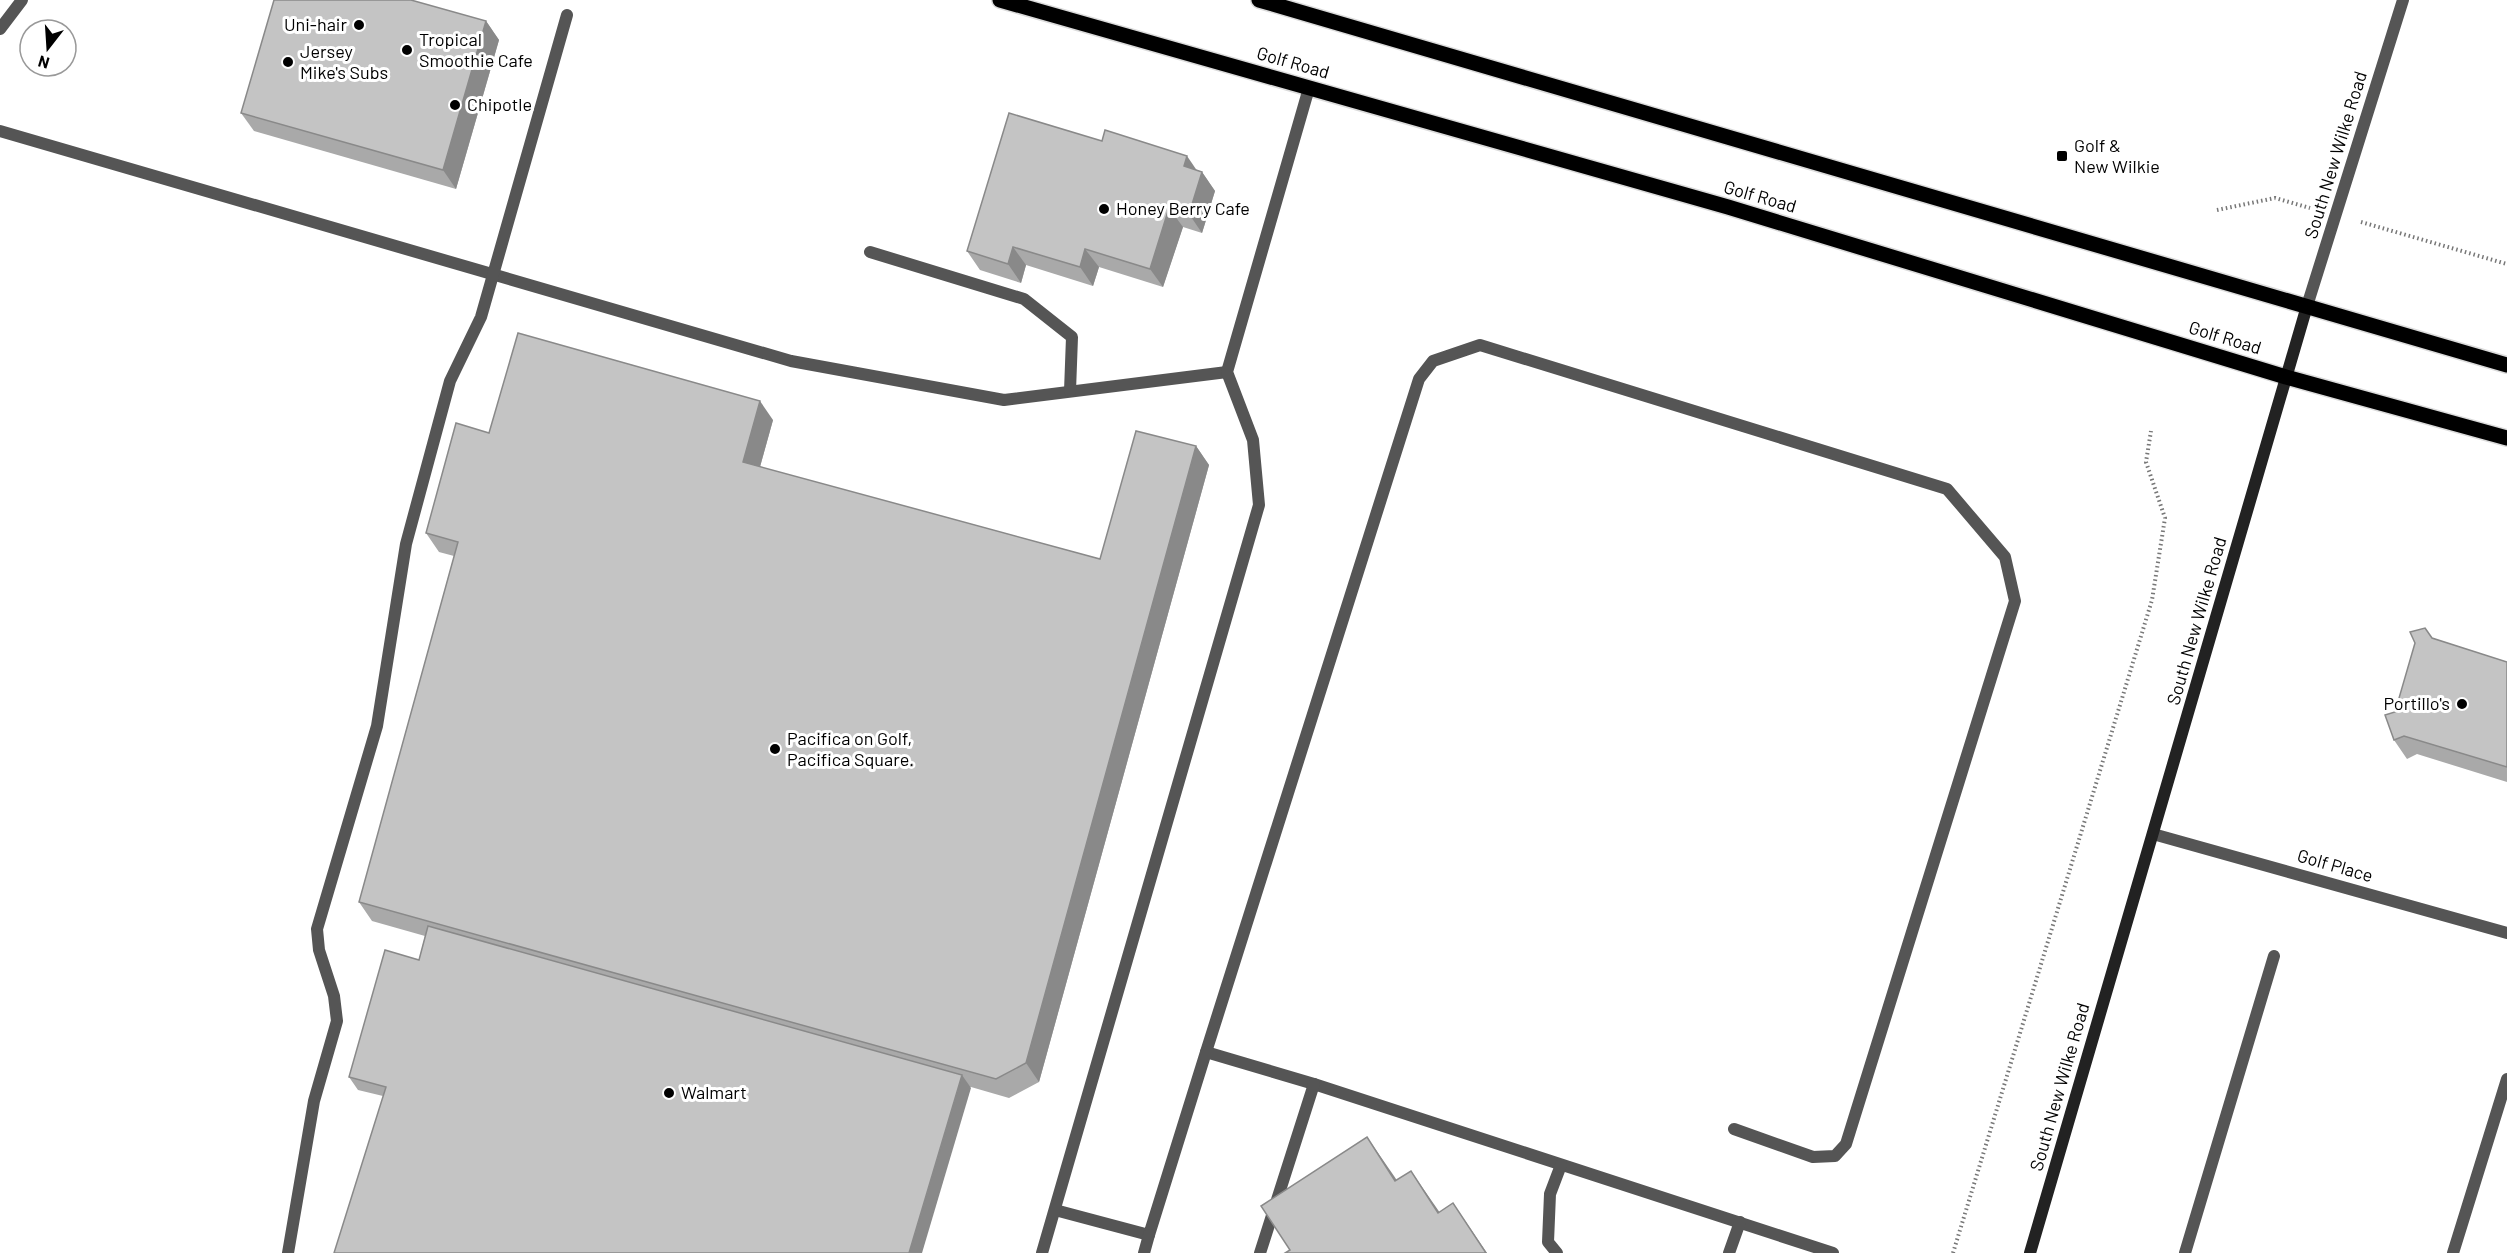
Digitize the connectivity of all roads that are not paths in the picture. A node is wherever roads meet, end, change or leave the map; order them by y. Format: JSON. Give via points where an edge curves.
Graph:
{"nodes":[{"id":1,"x":22,"y":0,"type":"edge"},
{"id":2,"x":1000,"y":0,"type":"edge"},
{"id":3,"x":1259,"y":0,"type":"edge"},
{"id":4,"x":2403,"y":0,"type":"edge"},
{"id":5,"x":567,"y":15,"type":"dead end"},
{"id":6,"x":0,"y":29,"type":"edge"},
{"id":7,"x":1309,"y":88,"type":"junction"},
{"id":8,"x":0,"y":131,"type":"edge"},
{"id":9,"x":870,"y":252,"type":"dead end"},
{"id":10,"x":492,"y":274,"type":"junction"},
{"id":11,"x":2307,"y":306,"type":"junction"},
{"id":12,"x":2507,"y":365,"type":"edge"},
{"id":13,"x":1227,"y":372,"type":"junction"},
{"id":14,"x":2286,"y":377,"type":"junction"},
{"id":15,"x":1070,"y":391,"type":"junction"},
{"id":16,"x":2507,"y":438,"type":"edge"},
{"id":17,"x":2153,"y":834,"type":"junction"},
{"id":18,"x":2507,"y":933,"type":"edge"},
{"id":19,"x":2274,"y":956,"type":"dead end"},
{"id":20,"x":1206,"y":1052,"type":"junction"},
{"id":21,"x":2507,"y":1079,"type":"edge"},
{"id":22,"x":1314,"y":1084,"type":"junction"},
{"id":23,"x":1734,"y":1129,"type":"dead end"},
{"id":24,"x":1561,"y":1165,"type":"junction"},
{"id":25,"x":1055,"y":1209,"type":"junction"},
{"id":26,"x":1740,"y":1222,"type":"junction"},
{"id":27,"x":1149,"y":1235,"type":"junction"},
{"id":28,"x":288,"y":1253,"type":"edge"},
{"id":29,"x":1042,"y":1253,"type":"edge"},
{"id":30,"x":1144,"y":1253,"type":"edge"},
{"id":31,"x":1260,"y":1253,"type":"edge"},
{"id":32,"x":1557,"y":1253,"type":"edge"},
{"id":33,"x":1729,"y":1253,"type":"edge"},
{"id":34,"x":1833,"y":1253,"type":"edge"},
{"id":35,"x":2030,"y":1253,"type":"edge"},
{"id":36,"x":2185,"y":1253,"type":"edge"},
{"id":37,"x":2453,"y":1253,"type":"edge"}],
"edges":[{"from":1,"to":6,"type":"street"},
{"from":2,"to":7,"type":"main road","name":"Golf Road"},
{"from":3,"to":11,"type":"main road"},
{"from":4,"to":11,"type":"street","name":"South New Wilke Road"},
{"from":5,"to":10,"type":"street"},
{"from":7,"to":13,"type":"street"},
{"from":7,"to":14,"type":"main road","name":"Golf Road","via":[[1739,211]]},
{"from":8,"to":10,"type":"street"},
{"from":9,"to":15,"type":"street","via":[[1024,299],[1072,337]]},
{"from":10,"to":15,"type":"street","via":[[791,361],[1004,400]]},
{"from":10,"to":28,"type":"street","via":[[481,317],[450,381],[406,544],[377,726],[318,929],[319,950],[334,996],[337,1021],[314,1101]]},
{"from":11,"to":12,"type":"main road"},
{"from":11,"to":14,"type":"main road","name":"South New Wilke Road"},
{"from":13,"to":15,"type":"street"},
{"from":13,"to":25,"type":"street","via":[[1253,440],[1259,505]]},
{"from":14,"to":16,"type":"main road","name":"Golf Road"},
{"from":14,"to":17,"type":"main road","name":"South New Wilke Road"},
{"from":17,"to":18,"type":"street","name":"Golf Place"},
{"from":17,"to":35,"type":"main road","name":"South New Wilke Road"},
{"from":19,"to":36,"type":"street"},
{"from":20,"to":22,"type":"street"},
{"from":20,"to":23,"type":"street","via":[[1419,379],[1433,361],[1480,345],[1947,489],[2005,557],[2015,601],[1846,1144],[1835,1156],[1813,1157]]},
{"from":20,"to":27,"type":"street"},
{"from":21,"to":37,"type":"street"},
{"from":22,"to":24,"type":"street"},
{"from":22,"to":31,"type":"street"},
{"from":24,"to":26,"type":"street"},
{"from":24,"to":32,"type":"street","via":[[1550,1194],[1548,1242]]},
{"from":25,"to":27,"type":"street"},
{"from":25,"to":29,"type":"street"},
{"from":26,"to":33,"type":"street"},
{"from":26,"to":34,"type":"street"},
{"from":27,"to":30,"type":"street"}]}
